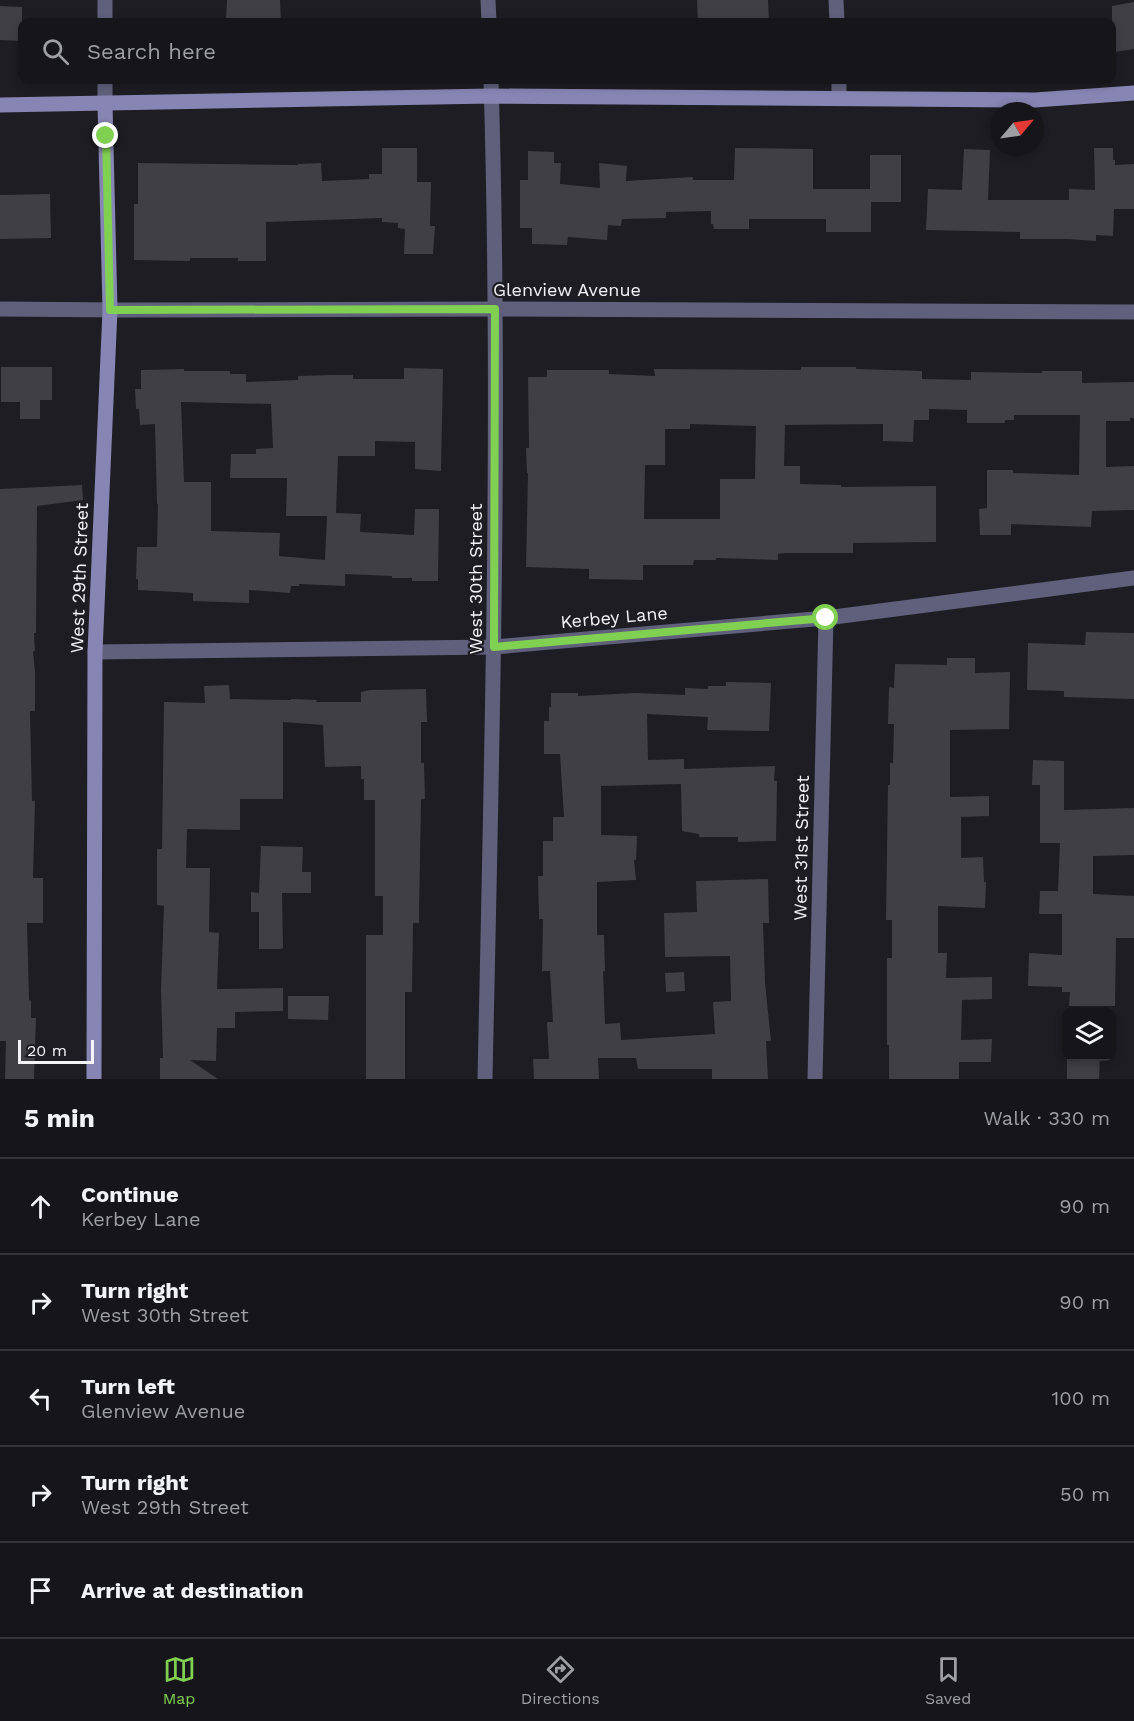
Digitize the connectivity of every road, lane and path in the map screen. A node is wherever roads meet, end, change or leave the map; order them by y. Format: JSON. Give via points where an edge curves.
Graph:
{"nodes":[{"id":1,"x":105,"y":0,"type":"edge"},
{"id":2,"x":488,"y":0,"type":"edge"},
{"id":3,"x":836,"y":0,"type":"edge"},
{"id":4,"x":105,"y":18,"type":"edge"},
{"id":5,"x":489,"y":18,"type":"edge"},
{"id":6,"x":837,"y":18,"type":"edge"},
{"id":7,"x":105,"y":84,"type":"edge"},
{"id":8,"x":491,"y":84,"type":"edge"},
{"id":9,"x":839,"y":84,"type":"edge"},
{"id":10,"x":1134,"y":93,"type":"edge"},
{"id":11,"x":491,"y":96,"type":"junction"},
{"id":12,"x":839,"y":99,"type":"junction"},
{"id":13,"x":105,"y":104,"type":"junction"},
{"id":14,"x":0,"y":105,"type":"edge"},
{"id":15,"x":0,"y":309,"type":"edge"},
{"id":16,"x":495,"y":309,"type":"junction"},
{"id":17,"x":110,"y":310,"type":"junction"},
{"id":18,"x":1134,"y":312,"type":"edge"},
{"id":19,"x":1134,"y":578,"type":"edge"},
{"id":20,"x":826,"y":618,"type":"junction"},
{"id":21,"x":494,"y":647,"type":"junction"},
{"id":22,"x":95,"y":652,"type":"junction"},
{"id":23,"x":94,"y":1079,"type":"edge"},
{"id":24,"x":485,"y":1079,"type":"edge"},
{"id":25,"x":815,"y":1079,"type":"edge"}],
"edges":[{"from":1,"to":4,"type":"street"},
{"from":2,"to":5,"type":"street"},
{"from":3,"to":6,"type":"street"},
{"from":7,"to":13,"type":"street","name":"West 29th Street"},
{"from":8,"to":11,"type":"street","name":"West 30th Street"},
{"from":9,"to":12,"type":"street"},
{"from":10,"to":12,"type":"street","via":[[1035,100]]},
{"from":11,"to":12,"type":"street"},
{"from":11,"to":13,"type":"street"},
{"from":11,"to":16,"type":"street","name":"West 30th Street"},
{"from":13,"to":14,"type":"street"},
{"from":13,"to":17,"type":"street","name":"West 29th Street"},
{"from":15,"to":17,"type":"street","name":"Glenview Avenue"},
{"from":16,"to":17,"type":"street","name":"Glenview Avenue"},
{"from":16,"to":18,"type":"street","name":"Glenview Avenue"},
{"from":16,"to":21,"type":"street","name":"West 30th Street"},
{"from":17,"to":22,"type":"street","name":"West 29th Street"},
{"from":19,"to":20,"type":"street","name":"Kerbey Lane"},
{"from":20,"to":21,"type":"street","name":"Kerbey Lane"},
{"from":20,"to":25,"type":"street","name":"West 31st Street"},
{"from":21,"to":22,"type":"street","name":"Kerbey Lane"},
{"from":21,"to":24,"type":"street","name":"West 30th Street"},
{"from":22,"to":23,"type":"street","name":"West 29th Street"}]}
